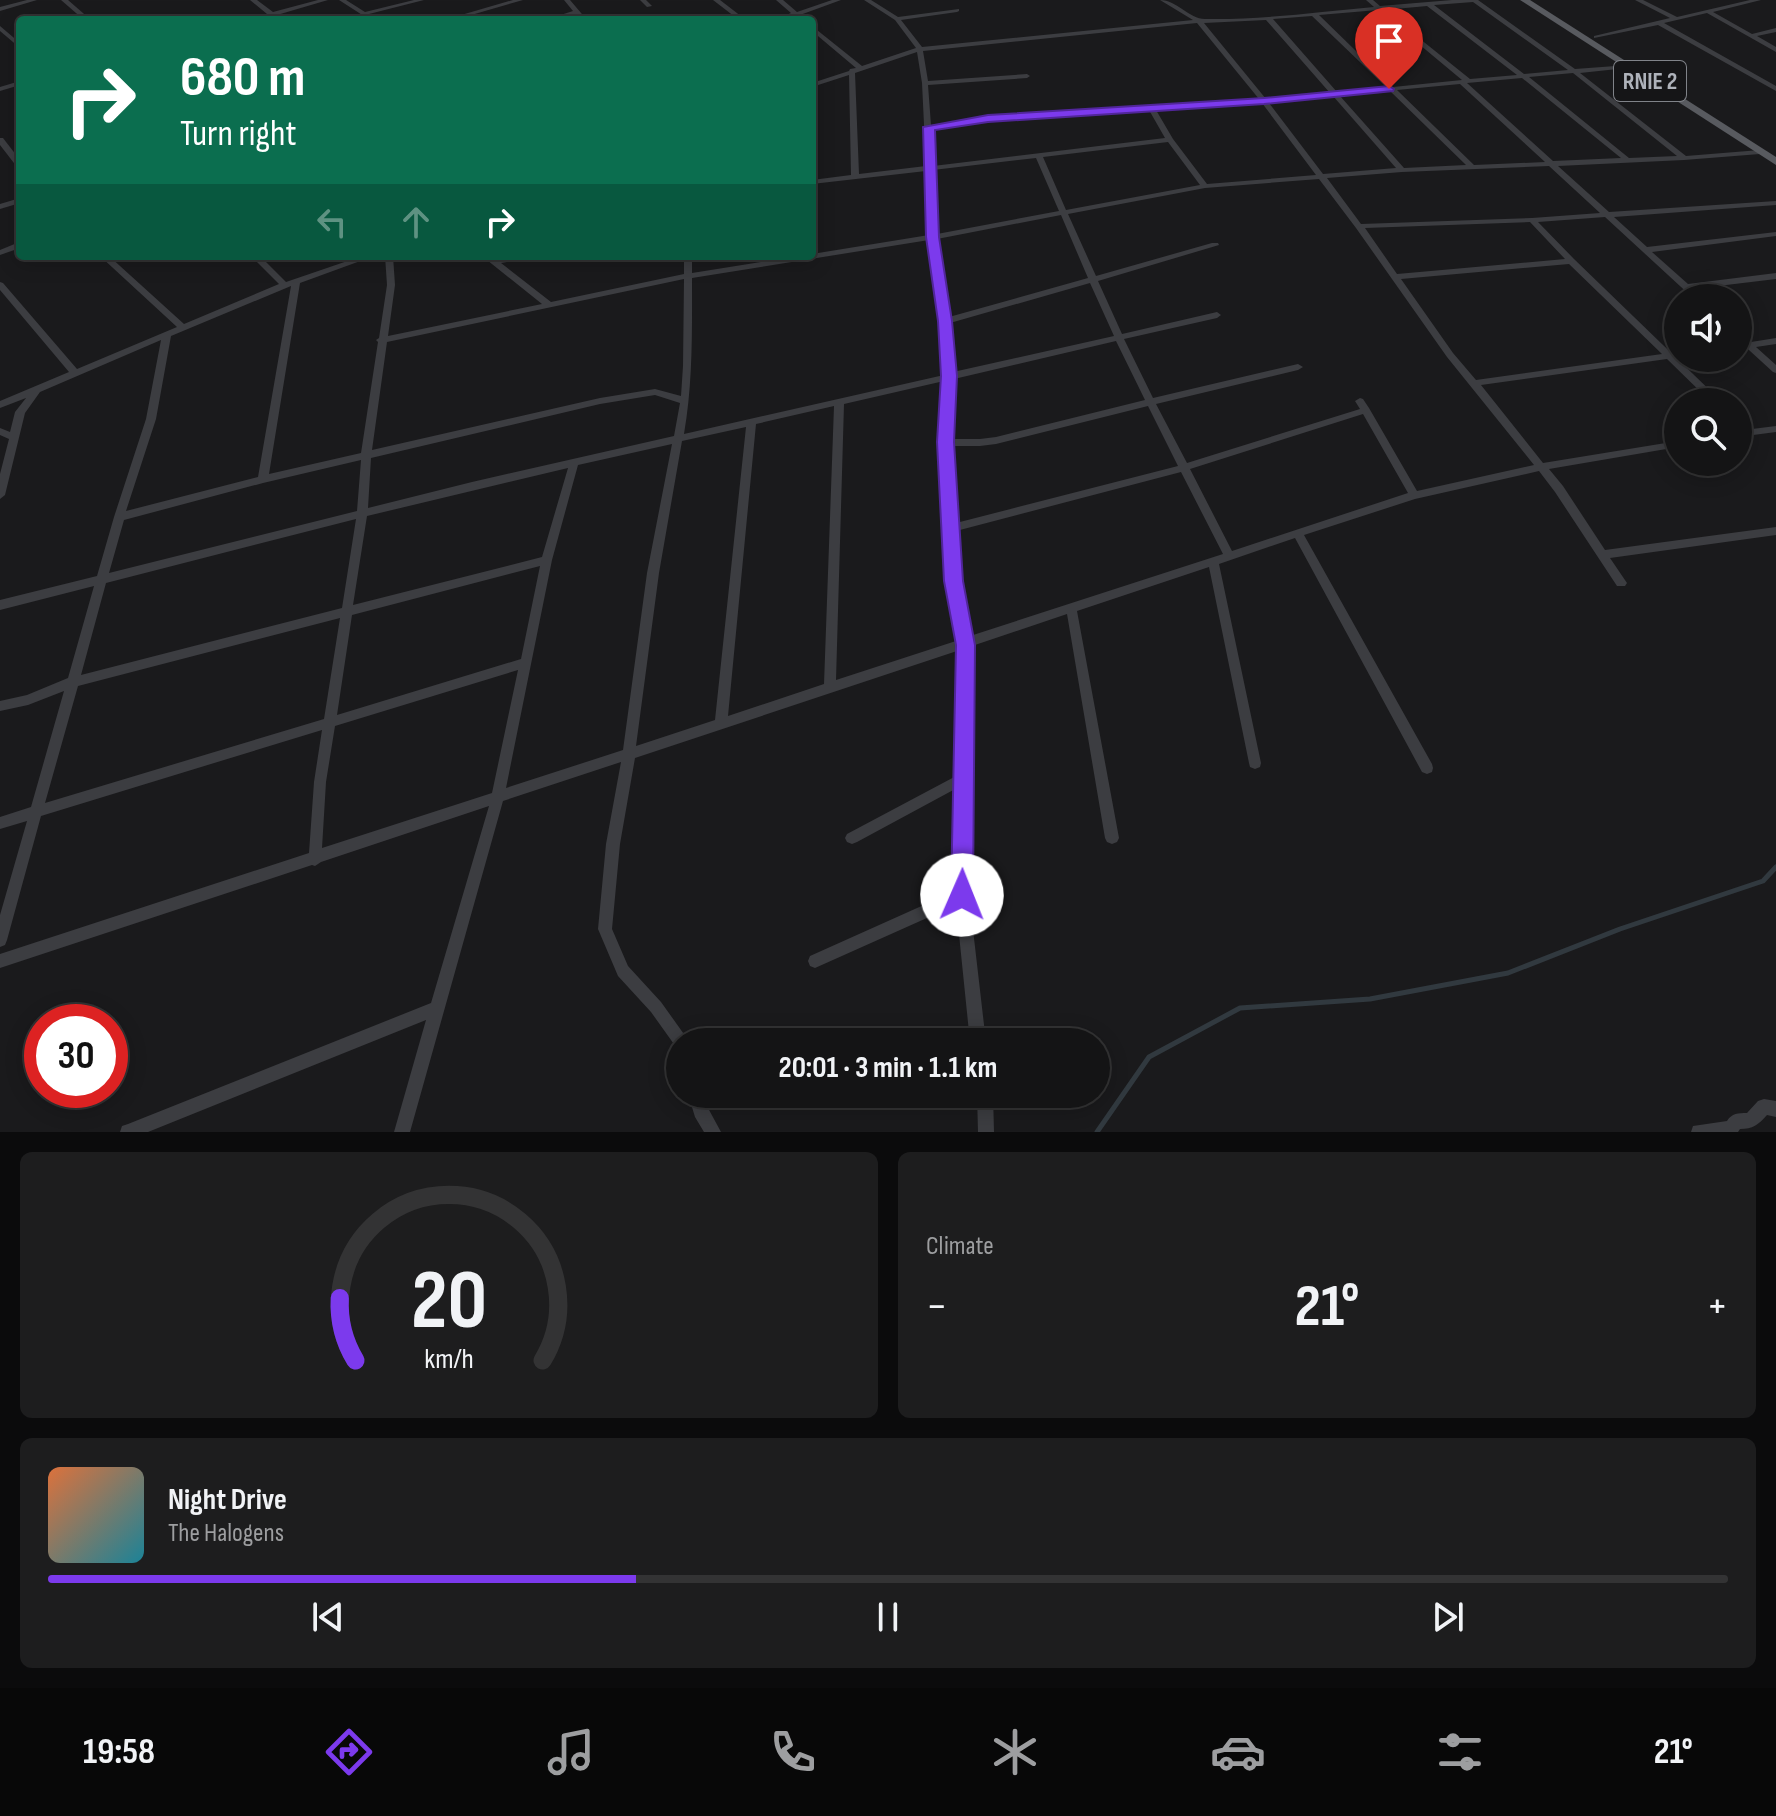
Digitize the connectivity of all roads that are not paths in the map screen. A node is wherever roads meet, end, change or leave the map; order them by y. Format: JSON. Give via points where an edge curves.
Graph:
{"nodes":[{"id":1,"x":34,"y":0,"type":"edge"},
{"id":2,"x":64,"y":0,"type":"edge"},
{"id":3,"x":253,"y":0,"type":"edge"},
{"id":4,"x":325,"y":0,"type":"edge"},
{"id":5,"x":342,"y":0,"type":"edge"},
{"id":6,"x":421,"y":0,"type":"edge"},
{"id":7,"x":520,"y":0,"type":"edge"},
{"id":8,"x":567,"y":0,"type":"edge"},
{"id":9,"x":643,"y":0,"type":"edge"},
{"id":10,"x":716,"y":0,"type":"edge"},
{"id":11,"x":779,"y":0,"type":"edge"},
{"id":12,"x":838,"y":0,"type":"edge"},
{"id":13,"x":867,"y":0,"type":"edge"},
{"id":14,"x":1163,"y":0,"type":"edge"},
{"id":15,"x":1369,"y":0,"type":"edge"},
{"id":16,"x":1474,"y":0,"type":"edge"},
{"id":17,"x":1524,"y":0,"type":"edge"},
{"id":18,"x":1537,"y":0,"type":"edge"},
{"id":19,"x":1638,"y":0,"type":"edge"},
{"id":20,"x":1713,"y":0,"type":"edge"},
{"id":21,"x":1758,"y":0,"type":"edge"},
{"id":22,"x":1449,"y":1,"type":"edge"},
{"id":23,"x":1428,"y":4,"type":"junction"},
{"id":24,"x":649,"y":6,"type":"dead end"},
{"id":25,"x":1727,"y":6,"type":"junction"},
{"id":26,"x":0,"y":9,"type":"edge"},
{"id":27,"x":1381,"y":9,"type":"junction"},
{"id":28,"x":957,"y":10,"type":"dead end"},
{"id":29,"x":1707,"y":11,"type":"junction"},
{"id":30,"x":576,"y":12,"type":"junction"},
{"id":31,"x":272,"y":14,"type":"junction"},
{"id":32,"x":364,"y":14,"type":"junction"},
{"id":33,"x":796,"y":14,"type":"junction"},
{"id":34,"x":1314,"y":14,"type":"junction"},
{"id":35,"x":83,"y":16,"type":"edge"},
{"id":36,"x":265,"y":16,"type":"edge"},
{"id":37,"x":275,"y":16,"type":"edge"},
{"id":38,"x":367,"y":16,"type":"edge"},
{"id":39,"x":462,"y":16,"type":"edge"},
{"id":40,"x":562,"y":16,"type":"edge"},
{"id":41,"x":580,"y":16,"type":"edge"},
{"id":42,"x":738,"y":16,"type":"edge"},
{"id":43,"x":790,"y":16,"type":"edge"},
{"id":44,"x":798,"y":16,"type":"edge"},
{"id":45,"x":1268,"y":18,"type":"junction"},
{"id":46,"x":1675,"y":18,"type":"junction"},
{"id":47,"x":897,"y":19,"type":"junction"},
{"id":48,"x":1199,"y":21,"type":"junction"},
{"id":49,"x":1659,"y":23,"type":"junction"},
{"id":50,"x":0,"y":28,"type":"edge"},
{"id":51,"x":1776,"y":30,"type":"edge"},
{"id":52,"x":816,"y":32,"type":"edge"},
{"id":53,"x":1750,"y":36,"type":"junction"},
{"id":54,"x":1596,"y":37,"type":"junction"},
{"id":55,"x":16,"y":42,"type":"edge"},
{"id":56,"x":920,"y":49,"type":"junction"},
{"id":57,"x":1776,"y":50,"type":"edge"},
{"id":58,"x":1627,"y":66,"type":"junction"},
{"id":59,"x":855,"y":68,"type":"junction"},
{"id":60,"x":1574,"y":71,"type":"junction"},
{"id":61,"x":1027,"y":76,"type":"dead end"},
{"id":62,"x":1523,"y":76,"type":"junction"},
{"id":63,"x":1465,"y":82,"type":"junction"},
{"id":64,"x":816,"y":83,"type":"edge"},
{"id":65,"x":925,"y":83,"type":"junction"},
{"id":66,"x":1389,"y":89,"type":"junction"},
{"id":67,"x":1776,"y":89,"type":"edge"},
{"id":68,"x":1335,"y":94,"type":"junction"},
{"id":69,"x":1264,"y":101,"type":"junction"},
{"id":70,"x":1152,"y":109,"type":"junction"},
{"id":71,"x":929,"y":127,"type":"junction"},
{"id":72,"x":0,"y":140,"type":"edge"},
{"id":73,"x":1170,"y":140,"type":"junction"},
{"id":74,"x":1776,"y":151,"type":"edge"},
{"id":75,"x":1760,"y":152,"type":"junction"},
{"id":76,"x":1039,"y":157,"type":"junction"},
{"id":77,"x":1684,"y":158,"type":"junction"},
{"id":78,"x":16,"y":160,"type":"edge"},
{"id":79,"x":1627,"y":160,"type":"junction"},
{"id":80,"x":1776,"y":162,"type":"edge"},
{"id":81,"x":1551,"y":164,"type":"junction"},
{"id":82,"x":931,"y":168,"type":"junction"},
{"id":83,"x":1473,"y":168,"type":"junction"},
{"id":84,"x":1402,"y":170,"type":"junction"},
{"id":85,"x":1322,"y":175,"type":"junction"},
{"id":86,"x":855,"y":177,"type":"junction"},
{"id":87,"x":816,"y":182,"type":"edge"},
{"id":88,"x":1205,"y":186,"type":"junction"},
{"id":89,"x":1776,"y":203,"type":"edge"},
{"id":90,"x":1063,"y":211,"type":"junction"},
{"id":91,"x":1607,"y":215,"type":"junction"},
{"id":92,"x":1532,"y":220,"type":"junction"},
{"id":93,"x":1359,"y":226,"type":"junction"},
{"id":94,"x":1776,"y":234,"type":"edge"},
{"id":95,"x":933,"y":237,"type":"junction"},
{"id":96,"x":1215,"y":245,"type":"dead end"},
{"id":97,"x":1646,"y":250,"type":"junction"},
{"id":98,"x":816,"y":256,"type":"edge"},
{"id":99,"x":108,"y":260,"type":"edge"},
{"id":100,"x":259,"y":260,"type":"edge"},
{"id":101,"x":359,"y":260,"type":"edge"},
{"id":102,"x":389,"y":260,"type":"edge"},
{"id":103,"x":491,"y":260,"type":"edge"},
{"id":104,"x":688,"y":260,"type":"edge"},
{"id":105,"x":789,"y":260,"type":"edge"},
{"id":106,"x":1571,"y":261,"type":"junction"},
{"id":107,"x":688,"y":276,"type":"junction"},
{"id":108,"x":1776,"y":276,"type":"edge"},
{"id":109,"x":1394,"y":277,"type":"junction"},
{"id":110,"x":1094,"y":280,"type":"junction"},
{"id":111,"x":296,"y":282,"type":"junction"},
{"id":112,"x":1682,"y":284,"type":"edge"},
{"id":113,"x":1710,"y":284,"type":"edge"},
{"id":114,"x":0,"y":285,"type":"edge"},
{"id":115,"x":285,"y":285,"type":"junction"},
{"id":116,"x":549,"y":305,"type":"junction"},
{"id":117,"x":1217,"y":315,"type":"dead end"},
{"id":118,"x":945,"y":321,"type":"junction"},
{"id":119,"x":183,"y":328,"type":"junction"},
{"id":120,"x":167,"y":334,"type":"junction"},
{"id":121,"x":1120,"y":339,"type":"junction"},
{"id":122,"x":381,"y":340,"type":"junction"},
{"id":123,"x":1776,"y":341,"type":"edge"},
{"id":124,"x":1752,"y":345,"type":"edge"},
{"id":125,"x":1752,"y":348,"type":"edge"},
{"id":126,"x":1664,"y":352,"type":"edge"},
{"id":127,"x":1664,"y":357,"type":"edge"},
{"id":128,"x":1298,"y":367,"type":"dead end"},
{"id":129,"x":1776,"y":370,"type":"edge"},
{"id":130,"x":1685,"y":372,"type":"edge"},
{"id":131,"x":75,"y":373,"type":"junction"},
{"id":132,"x":949,"y":376,"type":"junction"},
{"id":133,"x":1474,"y":383,"type":"junction"},
{"id":134,"x":44,"y":386,"type":"junction"},
{"id":135,"x":1702,"y":388,"type":"edge"},
{"id":136,"x":685,"y":401,"type":"junction"},
{"id":137,"x":1150,"y":403,"type":"junction"},
{"id":138,"x":839,"y":404,"type":"junction"},
{"id":139,"x":0,"y":405,"type":"edge"},
{"id":140,"x":751,"y":424,"type":"junction"},
{"id":141,"x":1776,"y":429,"type":"edge"},
{"id":142,"x":0,"y":431,"type":"edge"},
{"id":143,"x":1752,"y":432,"type":"edge"},
{"id":144,"x":14,"y":437,"type":"junction"},
{"id":145,"x":676,"y":438,"type":"junction"},
{"id":146,"x":946,"y":442,"type":"junction"},
{"id":147,"x":1664,"y":446,"type":"edge"},
{"id":148,"x":366,"y":455,"type":"junction"},
{"id":149,"x":574,"y":463,"type":"junction"},
{"id":150,"x":1539,"y":467,"type":"junction"},
{"id":151,"x":1183,"y":468,"type":"junction"},
{"id":152,"x":263,"y":479,"type":"junction"},
{"id":153,"x":0,"y":495,"type":"edge"},
{"id":154,"x":1414,"y":495,"type":"junction"},
{"id":155,"x":362,"y":515,"type":"junction"},
{"id":156,"x":119,"y":517,"type":"junction"},
{"id":157,"x":952,"y":528,"type":"junction"},
{"id":158,"x":1776,"y":531,"type":"edge"},
{"id":159,"x":1298,"y":534,"type":"junction"},
{"id":160,"x":1229,"y":555,"type":"junction"},
{"id":161,"x":1603,"y":555,"type":"junction"},
{"id":162,"x":547,"y":560,"type":"junction"},
{"id":163,"x":1213,"y":561,"type":"junction"},
{"id":164,"x":100,"y":582,"type":"junction"},
{"id":165,"x":1621,"y":583,"type":"dead end"},
{"id":166,"x":0,"y":605,"type":"edge"},
{"id":167,"x":1071,"y":607,"type":"junction"},
{"id":168,"x":347,"y":611,"type":"junction"},
{"id":169,"x":966,"y":645,"type":"junction"},
{"id":170,"x":527,"y":662,"type":"junction"},
{"id":171,"x":72,"y":682,"type":"junction"},
{"id":172,"x":830,"y":686,"type":"junction"},
{"id":173,"x":0,"y":706,"type":"edge"},
{"id":174,"x":329,"y":721,"type":"junction"},
{"id":175,"x":721,"y":721,"type":"junction"},
{"id":176,"x":629,"y":754,"type":"junction"},
{"id":177,"x":1255,"y":763,"type":"dead end"},
{"id":178,"x":1427,"y":768,"type":"dead end"},
{"id":179,"x":964,"y":778,"type":"junction"},
{"id":180,"x":498,"y":796,"type":"junction"},
{"id":181,"x":34,"y":813,"type":"junction"},
{"id":182,"x":0,"y":823,"type":"edge"},
{"id":183,"x":852,"y":838,"type":"dead end"},
{"id":184,"x":1112,"y":838,"type":"dead end"},
{"id":185,"x":315,"y":859,"type":"junction"},
{"id":186,"x":962,"y":895,"type":"junction"},
{"id":187,"x":0,"y":940,"type":"edge"},
{"id":188,"x":0,"y":961,"type":"edge"},
{"id":189,"x":815,"y":961,"type":"dead end"},
{"id":190,"x":436,"y":1009,"type":"junction"},
{"id":191,"x":671,"y":1028,"type":"edge"},
{"id":192,"x":976,"y":1028,"type":"edge"},
{"id":193,"x":700,"y":1108,"type":"edge"},
{"id":194,"x":985,"y":1108,"type":"edge"},
{"id":195,"x":1776,"y":1109,"type":"edge"},
{"id":196,"x":128,"y":1132,"type":"edge"},
{"id":197,"x":402,"y":1132,"type":"edge"},
{"id":198,"x":713,"y":1132,"type":"edge"},
{"id":199,"x":986,"y":1132,"type":"edge"},
{"id":200,"x":1699,"y":1132,"type":"edge"}],
"edges":[{"from":1,"to":26,"type":"street"},
{"from":2,"to":35,"type":"street"},
{"from":3,"to":31,"type":"street"},
{"from":4,"to":31,"type":"street"},
{"from":5,"to":32,"type":"street"},
{"from":6,"to":32,"type":"street"},
{"from":7,"to":39,"type":"street"},
{"from":8,"to":30,"type":"street"},
{"from":9,"to":24,"type":"street"},
{"from":10,"to":42,"type":"street"},
{"from":11,"to":33,"type":"street"},
{"from":12,"to":33,"type":"street"},
{"from":13,"to":47,"type":"street"},
{"from":14,"to":48,"type":"street"},
{"from":15,"to":27,"type":"street"},
{"from":16,"to":22,"type":"street"},
{"from":16,"to":60,"type":"street"},
{"from":17,"to":58,"type":"main road","number":"RNIE 2"},
{"from":18,"to":54,"type":"main road","number":"RNIE 2"},
{"from":19,"to":46,"type":"street"},
{"from":20,"to":25,"type":"street"},
{"from":21,"to":25,"type":"street"},
{"from":22,"to":23,"type":"street"},
{"from":23,"to":27,"type":"street"},
{"from":23,"to":62,"type":"street"},
{"from":25,"to":29,"type":"street"},
{"from":27,"to":34,"type":"street"},
{"from":27,"to":63,"type":"street"},
{"from":28,"to":47,"type":"street"},
{"from":29,"to":46,"type":"street"},
{"from":29,"to":53,"type":"street"},
{"from":30,"to":40,"type":"street"},
{"from":30,"to":41,"type":"street"},
{"from":31,"to":36,"type":"street"},
{"from":31,"to":37,"type":"street"},
{"from":32,"to":38,"type":"street"},
{"from":33,"to":43,"type":"street"},
{"from":33,"to":44,"type":"street"},
{"from":34,"to":45,"type":"street"},
{"from":34,"to":66,"type":"street"},
{"from":45,"to":48,"type":"street"},
{"from":45,"to":68,"type":"street"},
{"from":46,"to":49,"type":"street"},
{"from":47,"to":56,"type":"street"},
{"from":48,"to":56,"type":"street"},
{"from":48,"to":69,"type":"street"},
{"from":49,"to":54,"type":"street"},
{"from":49,"to":67,"type":"street"},
{"from":50,"to":55,"type":"street"},
{"from":51,"to":53,"type":"street"},
{"from":52,"to":59,"type":"street"},
{"from":53,"to":57,"type":"street"},
{"from":54,"to":74,"type":"main road","number":"RNIE 2"},
{"from":56,"to":59,"type":"street"},
{"from":56,"to":65,"type":"street"},
{"from":58,"to":60,"type":"street"},
{"from":58,"to":75,"type":"main road","number":"RNIE 2"},
{"from":59,"to":64,"type":"street"},
{"from":59,"to":86,"type":"street"},
{"from":60,"to":62,"type":"street"},
{"from":60,"to":77,"type":"street"},
{"from":61,"to":65,"type":"street"},
{"from":62,"to":63,"type":"street"},
{"from":62,"to":79,"type":"street"},
{"from":63,"to":66,"type":"street"},
{"from":63,"to":81,"type":"street"},
{"from":65,"to":71,"type":"street"},
{"from":66,"to":68,"type":"street"},
{"from":66,"to":83,"type":"street"},
{"from":68,"to":69,"type":"street"},
{"from":68,"to":84,"type":"street"},
{"from":69,"to":70,"type":"street"},
{"from":69,"to":85,"type":"street"},
{"from":70,"to":71,"type":"street","via":[[988,118]]},
{"from":70,"to":73,"type":"street"},
{"from":71,"to":82,"type":"street"},
{"from":72,"to":78,"type":"street"},
{"from":73,"to":76,"type":"street"},
{"from":73,"to":88,"type":"street"},
{"from":75,"to":77,"type":"street"},
{"from":75,"to":80,"type":"main road","number":"RNIE 2"},
{"from":76,"to":82,"type":"street"},
{"from":76,"to":90,"type":"street"},
{"from":77,"to":79,"type":"street"},
{"from":79,"to":81,"type":"street"},
{"from":81,"to":83,"type":"street"},
{"from":81,"to":91,"type":"street"},
{"from":82,"to":86,"type":"street"},
{"from":82,"to":95,"type":"street"},
{"from":83,"to":84,"type":"street"},
{"from":84,"to":85,"type":"street"},
{"from":85,"to":88,"type":"street"},
{"from":85,"to":93,"type":"street"},
{"from":86,"to":87,"type":"street"},
{"from":88,"to":90,"type":"street"},
{"from":89,"to":91,"type":"street"},
{"from":90,"to":95,"type":"street"},
{"from":90,"to":110,"type":"street"},
{"from":91,"to":92,"type":"street"},
{"from":91,"to":97,"type":"street"},
{"from":92,"to":93,"type":"street"},
{"from":92,"to":106,"type":"street"},
{"from":93,"to":109,"type":"street"},
{"from":94,"to":97,"type":"street"},
{"from":95,"to":98,"type":"street"},
{"from":95,"to":118,"type":"street"},
{"from":96,"to":110,"type":"street"},
{"from":97,"to":112,"type":"street"},
{"from":99,"to":119,"type":"street"},
{"from":100,"to":115,"type":"street"},
{"from":101,"to":111,"type":"street"},
{"from":102,"to":122,"type":"street","via":[[391,285]]},
{"from":103,"to":116,"type":"street"},
{"from":104,"to":107,"type":"street"},
{"from":105,"to":107,"type":"street"},
{"from":106,"to":109,"type":"street"},
{"from":106,"to":126,"type":"street"},
{"from":107,"to":116,"type":"street"},
{"from":107,"to":136,"type":"street"},
{"from":108,"to":113,"type":"street"},
{"from":109,"to":133,"type":"street"},
{"from":110,"to":118,"type":"street"},
{"from":110,"to":121,"type":"street"},
{"from":111,"to":115,"type":"street"},
{"from":111,"to":152,"type":"street"},
{"from":114,"to":131,"type":"street"},
{"from":115,"to":119,"type":"street"},
{"from":116,"to":122,"type":"street"},
{"from":117,"to":121,"type":"street"},
{"from":118,"to":132,"type":"street"},
{"from":119,"to":120,"type":"street"},
{"from":120,"to":131,"type":"street"},
{"from":120,"to":156,"type":"street","via":[[151,419]]},
{"from":121,"to":132,"type":"street"},
{"from":121,"to":137,"type":"street"},
{"from":122,"to":148,"type":"street"},
{"from":123,"to":124,"type":"street"},
{"from":125,"to":129,"type":"street"},
{"from":127,"to":133,"type":"street"},
{"from":128,"to":137,"type":"street"},
{"from":130,"to":135,"type":"street"},
{"from":131,"to":134,"type":"street"},
{"from":132,"to":138,"type":"street"},
{"from":132,"to":146,"type":"street"},
{"from":133,"to":150,"type":"street"},
{"from":134,"to":139,"type":"street"},
{"from":134,"to":144,"type":"street","via":[[20,412]]},
{"from":136,"to":145,"type":"street"},
{"from":136,"to":148,"type":"street","via":[[641,393]]},
{"from":137,"to":146,"type":"street","via":[[1010,439],[976,445]]},
{"from":137,"to":151,"type":"street"},
{"from":138,"to":140,"type":"street"},
{"from":138,"to":172,"type":"street"},
{"from":140,"to":145,"type":"street"},
{"from":140,"to":175,"type":"street"},
{"from":141,"to":143,"type":"street"},
{"from":142,"to":144,"type":"street"},
{"from":144,"to":153,"type":"street"},
{"from":145,"to":149,"type":"street"},
{"from":145,"to":176,"type":"street"},
{"from":146,"to":157,"type":"street"},
{"from":147,"to":150,"type":"street"},
{"from":148,"to":152,"type":"street"},
{"from":148,"to":155,"type":"street"},
{"from":149,"to":155,"type":"street"},
{"from":149,"to":162,"type":"street"},
{"from":150,"to":154,"type":"street"},
{"from":150,"to":161,"type":"street"},
{"from":151,"to":154,"type":"street","via":[[1363,406]]},
{"from":151,"to":157,"type":"street"},
{"from":151,"to":160,"type":"street"},
{"from":152,"to":156,"type":"street"},
{"from":154,"to":159,"type":"street"},
{"from":155,"to":164,"type":"street"},
{"from":155,"to":168,"type":"street"},
{"from":156,"to":164,"type":"street"},
{"from":157,"to":169,"type":"street","via":[[954,581]]},
{"from":158,"to":161,"type":"street"},
{"from":159,"to":160,"type":"street"},
{"from":159,"to":178,"type":"street"},
{"from":160,"to":163,"type":"street"},
{"from":161,"to":165,"type":"street"},
{"from":162,"to":168,"type":"street"},
{"from":162,"to":170,"type":"street"},
{"from":163,"to":167,"type":"street"},
{"from":163,"to":177,"type":"street"},
{"from":164,"to":166,"type":"street"},
{"from":164,"to":171,"type":"street"},
{"from":167,"to":169,"type":"street"},
{"from":167,"to":184,"type":"street"},
{"from":168,"to":171,"type":"street"},
{"from":168,"to":174,"type":"street"},
{"from":169,"to":172,"type":"street"},
{"from":169,"to":179,"type":"street"},
{"from":170,"to":174,"type":"street"},
{"from":170,"to":180,"type":"street"},
{"from":171,"to":173,"type":"street"},
{"from":171,"to":181,"type":"street"},
{"from":172,"to":175,"type":"street"},
{"from":174,"to":181,"type":"street"},
{"from":174,"to":185,"type":"street"},
{"from":175,"to":176,"type":"street"},
{"from":176,"to":180,"type":"street"},
{"from":176,"to":191,"type":"street","via":[[605,929],[623,971]]},
{"from":179,"to":183,"type":"street"},
{"from":179,"to":186,"type":"street"},
{"from":180,"to":185,"type":"street"},
{"from":180,"to":190,"type":"street"},
{"from":181,"to":182,"type":"street"},
{"from":181,"to":187,"type":"street"},
{"from":185,"to":188,"type":"street"},
{"from":186,"to":189,"type":"street"},
{"from":186,"to":192,"type":"street"},
{"from":190,"to":196,"type":"street"},
{"from":190,"to":197,"type":"street"},
{"from":193,"to":198,"type":"street"},
{"from":194,"to":199,"type":"street"},
{"from":195,"to":200,"type":"street","via":[[1764,1107],[1750,1121]]}]}
